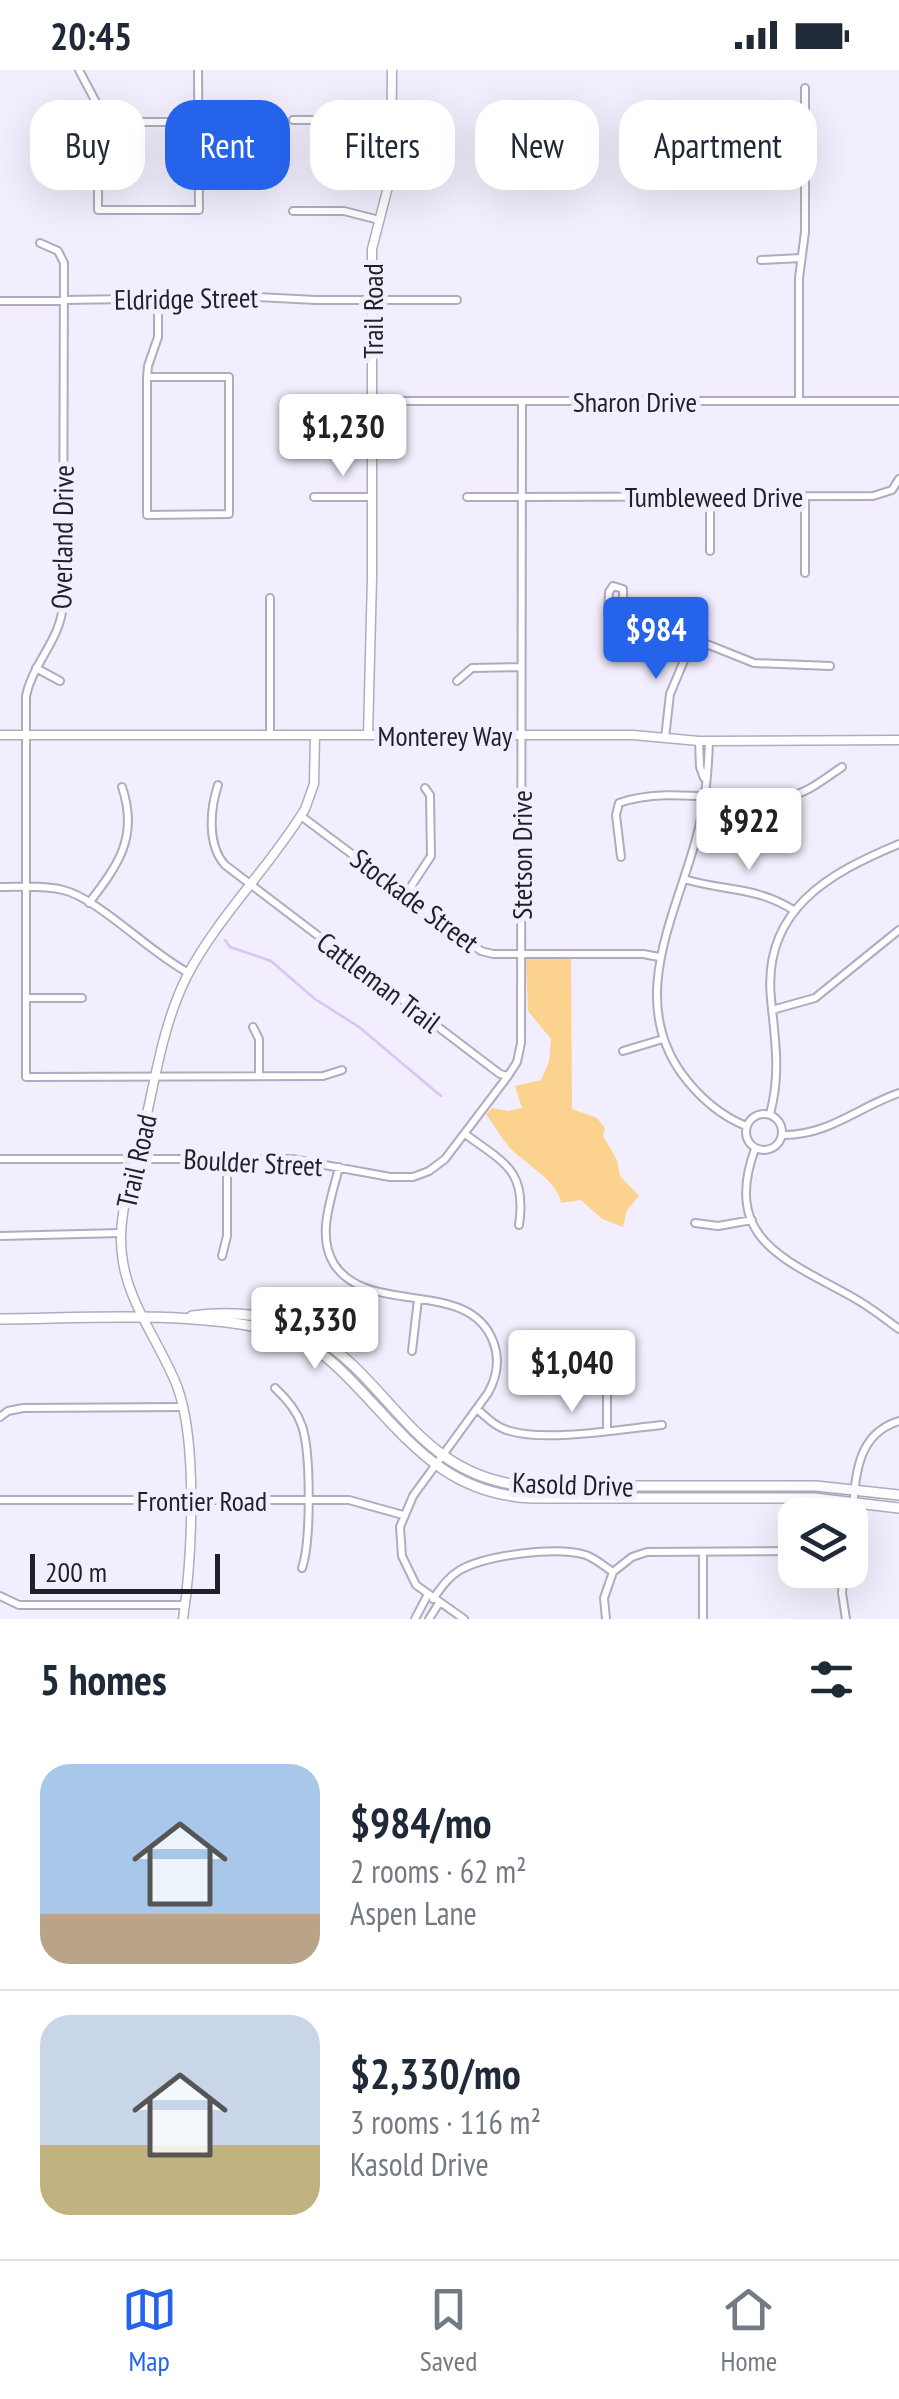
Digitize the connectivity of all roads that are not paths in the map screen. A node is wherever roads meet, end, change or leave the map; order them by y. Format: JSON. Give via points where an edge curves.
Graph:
{"nodes":[{"id":1,"x":78,"y":70,"type":"edge"},
{"id":2,"x":198,"y":70,"type":"edge"},
{"id":3,"x":392,"y":70,"type":"edge"},
{"id":4,"x":805,"y":88,"type":"dead end"},
{"id":5,"x":96,"y":100,"type":"edge"},
{"id":6,"x":199,"y":100,"type":"edge"},
{"id":7,"x":393,"y":100,"type":"edge"},
{"id":8,"x":293,"y":120,"type":"dead end"},
{"id":9,"x":310,"y":120,"type":"edge"},
{"id":10,"x":98,"y":190,"type":"edge"},
{"id":11,"x":199,"y":190,"type":"edge"},
{"id":12,"x":388,"y":190,"type":"edge"},
{"id":13,"x":293,"y":211,"type":"dead end"},
{"id":14,"x":379,"y":220,"type":"junction"},
{"id":15,"x":40,"y":243,"type":"dead end"},
{"id":16,"x":801,"y":258,"type":"junction"},
{"id":17,"x":761,"y":260,"type":"dead end"},
{"id":18,"x":158,"y":297,"type":"junction"},
{"id":19,"x":457,"y":300,"type":"dead end"},
{"id":20,"x":0,"y":301,"type":"edge"},
{"id":21,"x":64,"y":301,"type":"junction"},
{"id":22,"x":372,"y":301,"type":"junction"},
{"id":23,"x":148,"y":377,"type":"junction"},
{"id":24,"x":372,"y":400,"type":"junction"},
{"id":25,"x":799,"y":400,"type":"junction"},
{"id":26,"x":314,"y":401,"type":"dead end"},
{"id":27,"x":522,"y":401,"type":"junction"},
{"id":28,"x":899,"y":401,"type":"edge"},
{"id":29,"x":899,"y":480,"type":"edge"},
{"id":30,"x":314,"y":496,"type":"dead end"},
{"id":31,"x":467,"y":496,"type":"dead end"},
{"id":32,"x":522,"y":496,"type":"junction"},
{"id":33,"x":710,"y":496,"type":"junction"},
{"id":34,"x":805,"y":496,"type":"junction"},
{"id":35,"x":372,"y":497,"type":"junction"},
{"id":36,"x":710,"y":552,"type":"dead end"},
{"id":37,"x":805,"y":574,"type":"dead end"},
{"id":38,"x":270,"y":598,"type":"dead end"},
{"id":39,"x":623,"y":621,"type":"junction"},
{"id":40,"x":693,"y":638,"type":"junction"},
{"id":41,"x":830,"y":666,"type":"dead end"},
{"id":42,"x":521,"y":667,"type":"junction"},
{"id":43,"x":36,"y":668,"type":"junction"},
{"id":44,"x":457,"y":680,"type":"dead end"},
{"id":45,"x":60,"y":682,"type":"dead end"},
{"id":46,"x":26,"y":735,"type":"junction"},
{"id":47,"x":270,"y":735,"type":"junction"},
{"id":48,"x":315,"y":735,"type":"junction"},
{"id":49,"x":368,"y":735,"type":"junction"},
{"id":50,"x":0,"y":736,"type":"edge"},
{"id":51,"x":521,"y":736,"type":"junction"},
{"id":52,"x":665,"y":738,"type":"junction"},
{"id":53,"x":894,"y":740,"type":"edge"},
{"id":54,"x":704,"y":741,"type":"junction"},
{"id":55,"x":842,"y":767,"type":"dead end"},
{"id":56,"x":218,"y":786,"type":"dead end"},
{"id":57,"x":122,"y":787,"type":"dead end"},
{"id":58,"x":426,"y":788,"type":"dead end"},
{"id":59,"x":704,"y":796,"type":"junction"},
{"id":60,"x":301,"y":816,"type":"junction"},
{"id":61,"x":899,"y":844,"type":"edge"},
{"id":62,"x":621,"y":857,"type":"dead end"},
{"id":63,"x":684,"y":879,"type":"junction"},
{"id":64,"x":250,"y":884,"type":"junction"},
{"id":65,"x":0,"y":887,"type":"edge"},
{"id":66,"x":26,"y":888,"type":"junction"},
{"id":67,"x":406,"y":894,"type":"junction"},
{"id":68,"x":89,"y":903,"type":"junction"},
{"id":69,"x":795,"y":911,"type":"junction"},
{"id":70,"x":899,"y":930,"type":"edge"},
{"id":71,"x":521,"y":954,"type":"junction"},
{"id":72,"x":659,"y":957,"type":"junction"},
{"id":73,"x":189,"y":973,"type":"junction"},
{"id":74,"x":26,"y":998,"type":"junction"},
{"id":75,"x":82,"y":998,"type":"dead end"},
{"id":76,"x":772,"y":1010,"type":"junction"},
{"id":77,"x":253,"y":1027,"type":"dead end"},
{"id":78,"x":663,"y":1039,"type":"junction"},
{"id":79,"x":623,"y":1051,"type":"dead end"},
{"id":80,"x":342,"y":1070,"type":"dead end"},
{"id":81,"x":258,"y":1075,"type":"junction"},
{"id":82,"x":508,"y":1076,"type":"junction"},
{"id":83,"x":154,"y":1077,"type":"junction"},
{"id":84,"x":899,"y":1093,"type":"edge"},
{"id":85,"x":770,"y":1114,"type":"junction"},
{"id":86,"x":479,"y":1116,"type":"joint"},
{"id":87,"x":746,"y":1126,"type":"junction"},
{"id":88,"x":465,"y":1134,"type":"junction"},
{"id":89,"x":782,"y":1135,"type":"junction"},
{"id":90,"x":756,"y":1148,"type":"junction"},
{"id":91,"x":136,"y":1158,"type":"junction"},
{"id":92,"x":227,"y":1158,"type":"junction"},
{"id":93,"x":0,"y":1159,"type":"edge"},
{"id":94,"x":339,"y":1167,"type":"junction"},
{"id":95,"x":752,"y":1220,"type":"junction"},
{"id":96,"x":694,"y":1223,"type":"dead end"},
{"id":97,"x":519,"y":1225,"type":"dead end"},
{"id":98,"x":121,"y":1233,"type":"junction"},
{"id":99,"x":0,"y":1236,"type":"edge"},
{"id":100,"x":222,"y":1256,"type":"dead end"},
{"id":101,"x":418,"y":1299,"type":"junction"},
{"id":102,"x":0,"y":1319,"type":"edge"},
{"id":103,"x":145,"y":1319,"type":"junction"},
{"id":104,"x":169,"y":1319,"type":"junction"},
{"id":105,"x":899,"y":1329,"type":"edge"},
{"id":106,"x":412,"y":1351,"type":"dead end"},
{"id":107,"x":275,"y":1388,"type":"dead end"},
{"id":108,"x":608,"y":1390,"type":"dead end"},
{"id":109,"x":184,"y":1407,"type":"junction"},
{"id":110,"x":477,"y":1409,"type":"junction"},
{"id":111,"x":0,"y":1417,"type":"edge"},
{"id":112,"x":899,"y":1421,"type":"edge"},
{"id":113,"x":662,"y":1425,"type":"dead end"},
{"id":114,"x":607,"y":1430,"type":"junction"},
{"id":115,"x":442,"y":1456,"type":"junction"},
{"id":116,"x":435,"y":1466,"type":"junction"},
{"id":117,"x":855,"y":1495,"type":"junction"},
{"id":118,"x":899,"y":1495,"type":"edge"},
{"id":119,"x":855,"y":1498,"type":"edge"},
{"id":120,"x":0,"y":1500,"type":"edge"},
{"id":121,"x":189,"y":1500,"type":"junction"},
{"id":122,"x":307,"y":1500,"type":"junction"},
{"id":123,"x":899,"y":1508,"type":"edge"},
{"id":124,"x":403,"y":1515,"type":"junction"},
{"id":125,"x":778,"y":1551,"type":"edge"},
{"id":126,"x":703,"y":1552,"type":"junction"},
{"id":127,"x":302,"y":1568,"type":"dead end"},
{"id":128,"x":612,"y":1572,"type":"junction"},
{"id":129,"x":842,"y":1588,"type":"edge"},
{"id":130,"x":0,"y":1596,"type":"edge"},
{"id":131,"x":433,"y":1599,"type":"junction"},
{"id":132,"x":185,"y":1604,"type":"junction"},
{"id":133,"x":183,"y":1619,"type":"edge"},
{"id":134,"x":416,"y":1619,"type":"edge"},
{"id":135,"x":429,"y":1619,"type":"edge"},
{"id":136,"x":464,"y":1619,"type":"edge"},
{"id":137,"x":606,"y":1619,"type":"edge"},
{"id":138,"x":703,"y":1619,"type":"edge"},
{"id":139,"x":846,"y":1619,"type":"edge"}],
"edges":[{"from":1,"to":5,"type":"street"},
{"from":2,"to":6,"type":"street"},
{"from":3,"to":7,"type":"street","name":"Trail Road"},
{"from":4,"to":16,"type":"street"},
{"from":8,"to":9,"type":"street"},
{"from":10,"to":11,"type":"street","via":[[98,210],[199,210]]},
{"from":12,"to":14,"type":"street","name":"Trail Road"},
{"from":13,"to":14,"type":"street","via":[[344,211]]},
{"from":14,"to":22,"type":"street","name":"Trail Road"},
{"from":15,"to":21,"type":"street","name":"Overland Drive","via":[[63,258]]},
{"from":16,"to":17,"type":"street"},
{"from":16,"to":25,"type":"street"},
{"from":18,"to":21,"type":"street","name":"Eldridge Street"},
{"from":18,"to":22,"type":"street","name":"Eldridge Street"},
{"from":18,"to":23,"type":"street"},
{"from":19,"to":22,"type":"street","name":"Eldridge Street"},
{"from":20,"to":21,"type":"street","name":"Eldridge Street"},
{"from":21,"to":43,"type":"street","name":"Overland Drive","via":[[64,604],[56,639]]},
{"from":22,"to":24,"type":"street","name":"Trail Road"},
{"from":23,"to":23,"type":"street","via":[[229,377],[228,514],[147,515]]},
{"from":24,"to":26,"type":"street","name":"Sharon Drive"},
{"from":24,"to":27,"type":"street","name":"Sharon Drive"},
{"from":24,"to":35,"type":"street","name":"Trail Road"},
{"from":25,"to":27,"type":"street","name":"Sharon Drive"},
{"from":25,"to":28,"type":"street","name":"Sharon Drive"},
{"from":27,"to":32,"type":"street","name":"Stetson Drive"},
{"from":29,"to":34,"type":"street","name":"Tumbleweed Drive","via":[[882,494]]},
{"from":30,"to":35,"type":"street"},
{"from":31,"to":32,"type":"street","name":"Tumbleweed Drive"},
{"from":32,"to":33,"type":"street","name":"Tumbleweed Drive"},
{"from":32,"to":42,"type":"street","name":"Stetson Drive"},
{"from":33,"to":34,"type":"street","name":"Tumbleweed Drive"},
{"from":33,"to":36,"type":"street"},
{"from":34,"to":37,"type":"street"},
{"from":35,"to":49,"type":"street","name":"Trail Road"},
{"from":38,"to":47,"type":"street"},
{"from":39,"to":39,"type":"street","via":[[608,615],[613,586],[622,588]]},
{"from":39,"to":40,"type":"street"},
{"from":40,"to":41,"type":"street","via":[[754,663]]},
{"from":40,"to":52,"type":"street","via":[[670,694]]},
{"from":42,"to":44,"type":"street","via":[[479,667]]},
{"from":42,"to":51,"type":"street","name":"Stetson Drive"},
{"from":43,"to":45,"type":"street"},
{"from":43,"to":46,"type":"street","name":"Overland Drive","via":[[26,696]]},
{"from":46,"to":47,"type":"street","name":"Monterey Way"},
{"from":46,"to":50,"type":"street","name":"Monterey Way"},
{"from":46,"to":66,"type":"street","name":"Overland Drive"},
{"from":47,"to":48,"type":"street","name":"Monterey Way"},
{"from":48,"to":49,"type":"street","name":"Monterey Way"},
{"from":48,"to":60,"type":"street","name":"Trail Road","via":[[314,784]]},
{"from":49,"to":51,"type":"street","name":"Monterey Way"},
{"from":51,"to":52,"type":"street","name":"Monterey Way"},
{"from":51,"to":71,"type":"street","name":"Stetson Drive"},
{"from":52,"to":54,"type":"street","name":"Monterey Way"},
{"from":53,"to":54,"type":"street","name":"Monterey Way"},
{"from":54,"to":59,"type":"street"},
{"from":55,"to":59,"type":"street","via":[[787,797]]},
{"from":56,"to":64,"type":"street","name":"Cattleman Trail","via":[[212,800],[214,848]]},
{"from":57,"to":68,"type":"street","via":[[124,853]]},
{"from":58,"to":67,"type":"street","via":[[431,856]]},
{"from":59,"to":62,"type":"street","via":[[618,802]]},
{"from":59,"to":63,"type":"street"},
{"from":60,"to":64,"type":"street","name":"Trail Road"},
{"from":60,"to":67,"type":"street","name":"Stockade Street"},
{"from":61,"to":69,"type":"street","via":[[837,872]]},
{"from":63,"to":69,"type":"street","via":[[772,896]]},
{"from":63,"to":72,"type":"street"},
{"from":64,"to":73,"type":"street","name":"Trail Road"},
{"from":64,"to":82,"type":"street","name":"Cattleman Trail"},
{"from":65,"to":66,"type":"street"},
{"from":66,"to":68,"type":"street","via":[[63,890]]},
{"from":66,"to":74,"type":"street","name":"Overland Drive"},
{"from":67,"to":71,"type":"street","name":"Stockade Street","via":[[481,951]]},
{"from":68,"to":73,"type":"street"},
{"from":69,"to":76,"type":"street","via":[[773,962]]},
{"from":70,"to":76,"type":"street","via":[[815,998]]},
{"from":71,"to":72,"type":"street","name":"Stockade Street"},
{"from":71,"to":82,"type":"street","name":"Stetson Drive","via":[[520,1052]]},
{"from":72,"to":78,"type":"street","via":[[656,1004]]},
{"from":73,"to":83,"type":"street","name":"Trail Road"},
{"from":74,"to":75,"type":"street"},
{"from":74,"to":83,"type":"street","name":"Overland Drive","via":[[26,1077]]},
{"from":76,"to":85,"type":"street","via":[[778,1069]]},
{"from":77,"to":81,"type":"street"},
{"from":78,"to":79,"type":"street"},
{"from":78,"to":87,"type":"street","via":[[694,1090]]},
{"from":80,"to":81,"type":"street"},
{"from":81,"to":83,"type":"street"},
{"from":82,"to":86,"type":"street","name":"Stetson Drive"},
{"from":83,"to":91,"type":"street","name":"Trail Road"},
{"from":84,"to":89,"type":"street","via":[[831,1127]]},
{"from":85,"to":87,"type":"street"},
{"from":85,"to":89,"type":"street"},
{"from":86,"to":88,"type":"street","name":"Boulder Street"},
{"from":87,"to":90,"type":"street"},
{"from":88,"to":94,"type":"street","name":"Boulder Street","via":[[420,1176]]},
{"from":88,"to":97,"type":"street","via":[[515,1174]]},
{"from":89,"to":90,"type":"street","via":[[772,1148]]},
{"from":90,"to":95,"type":"street","via":[[747,1182]]},
{"from":91,"to":92,"type":"street","name":"Boulder Street"},
{"from":91,"to":93,"type":"street","name":"Boulder Street"},
{"from":91,"to":98,"type":"street","name":"Trail Road"},
{"from":92,"to":94,"type":"street","name":"Boulder Street"},
{"from":92,"to":100,"type":"street"},
{"from":94,"to":101,"type":"street","via":[[326,1230],[335,1265],[364,1287]]},
{"from":95,"to":96,"type":"street"},
{"from":95,"to":105,"type":"street","via":[[782,1259]]},
{"from":98,"to":99,"type":"street"},
{"from":98,"to":103,"type":"street","name":"Trail Road","via":[[126,1276]]},
{"from":101,"to":106,"type":"street"},
{"from":101,"to":110,"type":"street","via":[[468,1312],[490,1335],[496,1374]]},
{"from":102,"to":103,"type":"main road","name":"Kasold Drive"},
{"from":103,"to":104,"type":"main road","name":"Kasold Drive"},
{"from":103,"to":109,"type":"street","name":"Trail Road"},
{"from":104,"to":115,"type":"main road","name":"Kasold Drive","via":[[240,1312],[303,1328],[347,1358]]},
{"from":104,"to":116,"type":"main road","name":"Kasold Drive","via":[[269,1329],[306,1344],[340,1368]]},
{"from":107,"to":122,"type":"street","via":[[303,1430]]},
{"from":108,"to":114,"type":"street"},
{"from":109,"to":111,"type":"street","via":[[23,1408]]},
{"from":109,"to":121,"type":"street","name":"Trail Road"},
{"from":110,"to":114,"type":"street","via":[[518,1433]]},
{"from":110,"to":115,"type":"street"},
{"from":112,"to":117,"type":"street","via":[[864,1446]]},
{"from":113,"to":114,"type":"street"},
{"from":115,"to":116,"type":"street"},
{"from":115,"to":117,"type":"main road","name":"Kasold Drive","via":[[482,1477],[527,1486],[804,1486]]},
{"from":116,"to":117,"type":"main road","name":"Kasold Drive","via":[[472,1486],[519,1498]]},
{"from":116,"to":124,"type":"street"},
{"from":117,"to":118,"type":"main road"},
{"from":117,"to":119,"type":"street"},
{"from":117,"to":123,"type":"main road"},
{"from":120,"to":121,"type":"street","name":"Frontier Road"},
{"from":121,"to":122,"type":"street","name":"Frontier Road"},
{"from":121,"to":132,"type":"street","name":"Trail Road"},
{"from":122,"to":124,"type":"street","name":"Frontier Road","via":[[360,1502]]},
{"from":122,"to":127,"type":"street"},
{"from":124,"to":131,"type":"street","via":[[402,1556],[410,1576]]},
{"from":125,"to":126,"type":"street"},
{"from":126,"to":128,"type":"street","via":[[640,1554]]},
{"from":126,"to":138,"type":"street"},
{"from":128,"to":131,"type":"street","via":[[568,1552],[504,1557],[460,1570]]},
{"from":128,"to":137,"type":"street"},
{"from":129,"to":139,"type":"street"},
{"from":130,"to":132,"type":"street","via":[[20,1605]]},
{"from":131,"to":134,"type":"street"},
{"from":131,"to":135,"type":"street"},
{"from":131,"to":136,"type":"street"},
{"from":132,"to":133,"type":"street","name":"Trail Road"}]}
